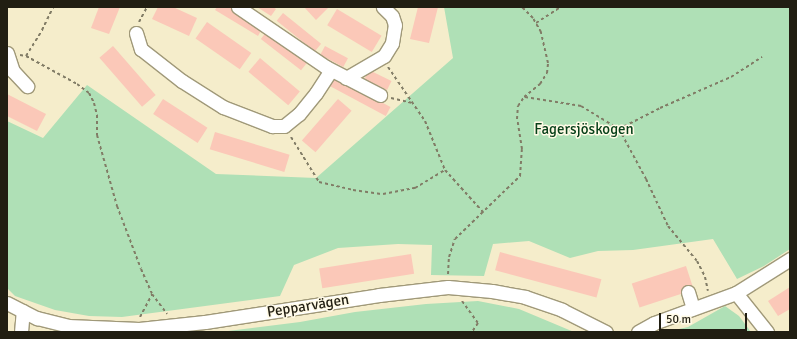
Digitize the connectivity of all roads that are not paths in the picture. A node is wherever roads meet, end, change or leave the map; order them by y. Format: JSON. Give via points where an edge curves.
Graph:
{"nodes":[{"id":1,"x":238,"y":7,"type":"edge"},
{"id":2,"x":382,"y":7,"type":"edge"},
{"id":3,"x":136,"y":33,"type":"road end"},
{"id":4,"x":10,"y":53,"type":"edge"},
{"id":5,"x":331,"y":70,"type":"junction"},
{"id":6,"x":346,"y":78,"type":"junction"},
{"id":7,"x":27,"y":86,"type":"dead end"},
{"id":8,"x":380,"y":95,"type":"road end"},
{"id":9,"x":790,"y":259,"type":"edge"},
{"id":10,"x":688,"y":292,"type":"dead end"},
{"id":11,"x":736,"y":293,"type":"junction"},
{"id":12,"x":7,"y":303,"type":"edge"},
{"id":13,"x":693,"y":308,"type":"junction"},
{"id":14,"x":23,"y":311,"type":"junction"},
{"id":15,"x":21,"y":332,"type":"edge"},
{"id":16,"x":606,"y":332,"type":"edge"},
{"id":17,"x":638,"y":332,"type":"edge"},
{"id":18,"x":767,"y":332,"type":"edge"}],
"edges":[{"from":1,"to":5,"type":"street"},
{"from":2,"to":6,"type":"street","via":[[392,16],[395,25],[392,43],[384,56]]},
{"from":3,"to":5,"type":"street","via":[[141,49],[182,81],[223,107],[272,126],[284,126],[299,114]]},
{"from":4,"to":7,"type":"street","via":[[13,71]]},
{"from":5,"to":6,"type":"street"},
{"from":6,"to":8,"type":"street"},
{"from":9,"to":11,"type":"street"},
{"from":10,"to":13,"type":"street"},
{"from":11,"to":13,"type":"street"},
{"from":11,"to":18,"type":"street"},
{"from":12,"to":14,"type":"street","name":"Pepparvägen"},
{"from":13,"to":17,"type":"street"},
{"from":14,"to":15,"type":"street"},
{"from":14,"to":16,"type":"street","name":"Pepparvägen","via":[[37,318],[68,326],[139,329],[379,295],[448,288],[492,291],[525,297],[562,310]]}]}
